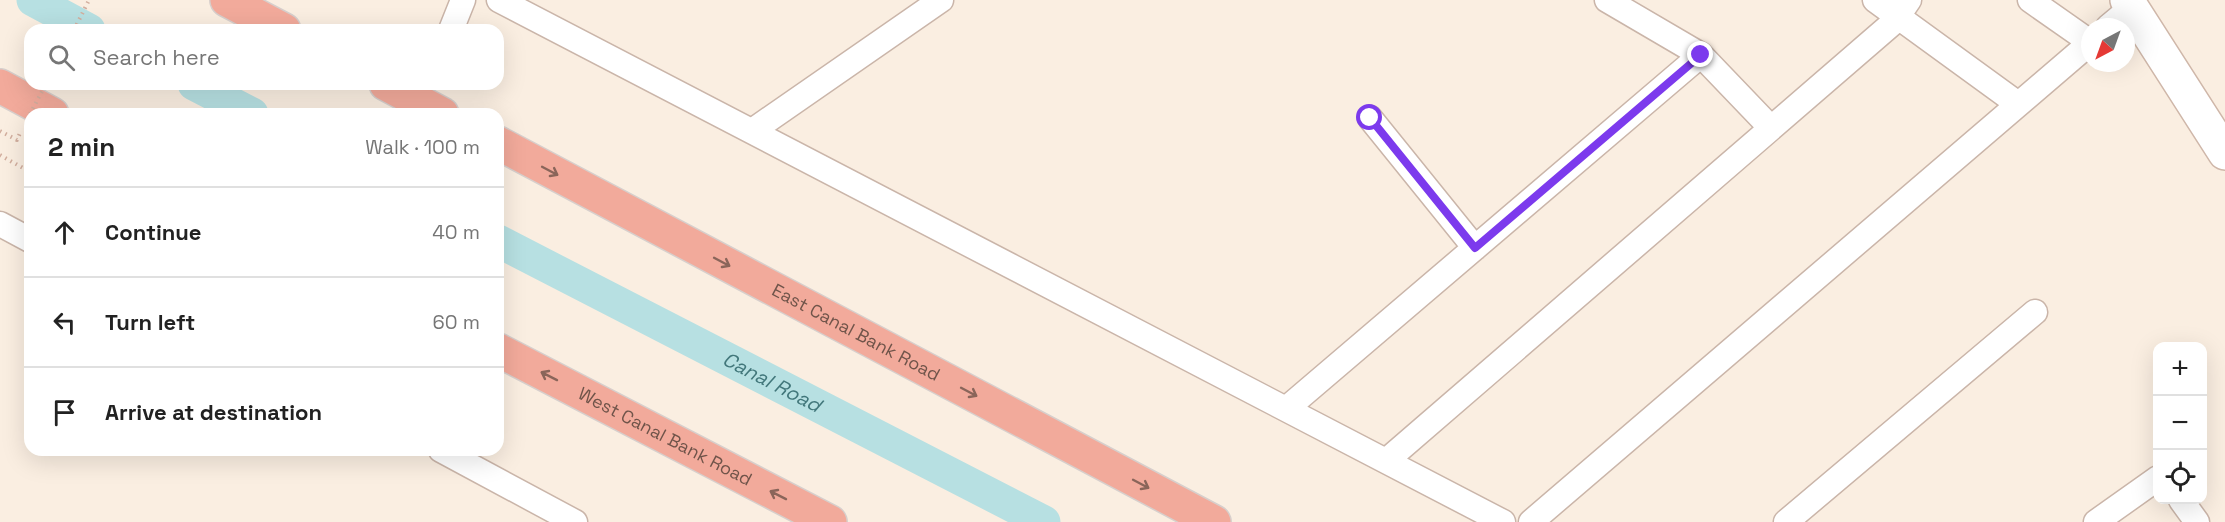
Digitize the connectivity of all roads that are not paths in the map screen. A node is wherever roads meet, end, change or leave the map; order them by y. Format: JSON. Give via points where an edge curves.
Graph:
{"nodes":[{"id":1,"x":227,"y":0,"type":"edge"},
{"id":2,"x":464,"y":0,"type":"edge"},
{"id":3,"x":499,"y":0,"type":"edge"},
{"id":4,"x":941,"y":0,"type":"edge"},
{"id":5,"x":1607,"y":0,"type":"edge"},
{"id":6,"x":1875,"y":0,"type":"edge"},
{"id":7,"x":2030,"y":0,"type":"edge"},
{"id":8,"x":1903,"y":8,"type":"edge"},
{"id":9,"x":2122,"y":11,"type":"edge"},
{"id":10,"x":273,"y":24,"type":"edge"},
{"id":11,"x":454,"y":24,"type":"edge"},
{"id":12,"x":2081,"y":36,"type":"edge"},
{"id":13,"x":2081,"y":50,"type":"edge"},
{"id":14,"x":1701,"y":55,"type":"junction"},
{"id":15,"x":0,"y":86,"type":"edge"},
{"id":16,"x":403,"y":90,"type":"edge"},
{"id":17,"x":431,"y":100,"type":"edge"},
{"id":18,"x":2018,"y":104,"type":"junction"},
{"id":19,"x":41,"y":108,"type":"edge"},
{"id":20,"x":1370,"y":118,"type":"dead end"},
{"id":21,"x":1771,"y":128,"type":"junction"},
{"id":22,"x":752,"y":131,"type":"junction"},
{"id":23,"x":504,"y":146,"type":"edge"},
{"id":24,"x":2225,"y":153,"type":"edge"},
{"id":25,"x":0,"y":224,"type":"edge"},
{"id":26,"x":24,"y":237,"type":"edge"},
{"id":27,"x":1475,"y":248,"type":"junction"},
{"id":28,"x":2035,"y":312,"type":"dead end"},
{"id":29,"x":504,"y":353,"type":"edge"},
{"id":30,"x":1286,"y":409,"type":"junction"},
{"id":31,"x":452,"y":456,"type":"edge"},
{"id":32,"x":1386,"y":461,"type":"junction"},
{"id":33,"x":2153,"y":481,"type":"edge"},
{"id":34,"x":2184,"y":504,"type":"edge"},
{"id":35,"x":575,"y":522,"type":"edge"},
{"id":36,"x":830,"y":522,"type":"edge"},
{"id":37,"x":1214,"y":522,"type":"edge"},
{"id":38,"x":1503,"y":522,"type":"edge"},
{"id":39,"x":1531,"y":522,"type":"edge"},
{"id":40,"x":1786,"y":522,"type":"edge"},
{"id":41,"x":2096,"y":522,"type":"edge"},
{"id":42,"x":2197,"y":522,"type":"edge"}],
"edges":[{"from":1,"to":10,"type":"highway"},
{"from":2,"to":11,"type":"street"},
{"from":3,"to":22,"type":"street"},
{"from":4,"to":22,"type":"street"},
{"from":5,"to":14,"type":"street"},
{"from":6,"to":8,"type":"street"},
{"from":7,"to":12,"type":"street"},
{"from":8,"to":18,"type":"street"},
{"from":8,"to":21,"type":"street"},
{"from":9,"to":24,"type":"street"},
{"from":13,"to":18,"type":"street"},
{"from":14,"to":21,"type":"street"},
{"from":14,"to":27,"type":"street"},
{"from":15,"to":19,"type":"highway"},
{"from":16,"to":17,"type":"highway"},
{"from":18,"to":39,"type":"street"},
{"from":20,"to":27,"type":"street"},
{"from":21,"to":32,"type":"street"},
{"from":22,"to":30,"type":"street"},
{"from":23,"to":37,"type":"highway","name":"East Canal Bank Road","one_way":true},
{"from":25,"to":26,"type":"street"},
{"from":27,"to":30,"type":"street"},
{"from":28,"to":40,"type":"street"},
{"from":36,"to":29,"type":"highway","name":"West Canal Bank Road","one_way":true},
{"from":30,"to":32,"type":"street"},
{"from":31,"to":35,"type":"street"},
{"from":32,"to":38,"type":"street"},
{"from":33,"to":41,"type":"street"},
{"from":34,"to":42,"type":"street"}]}
